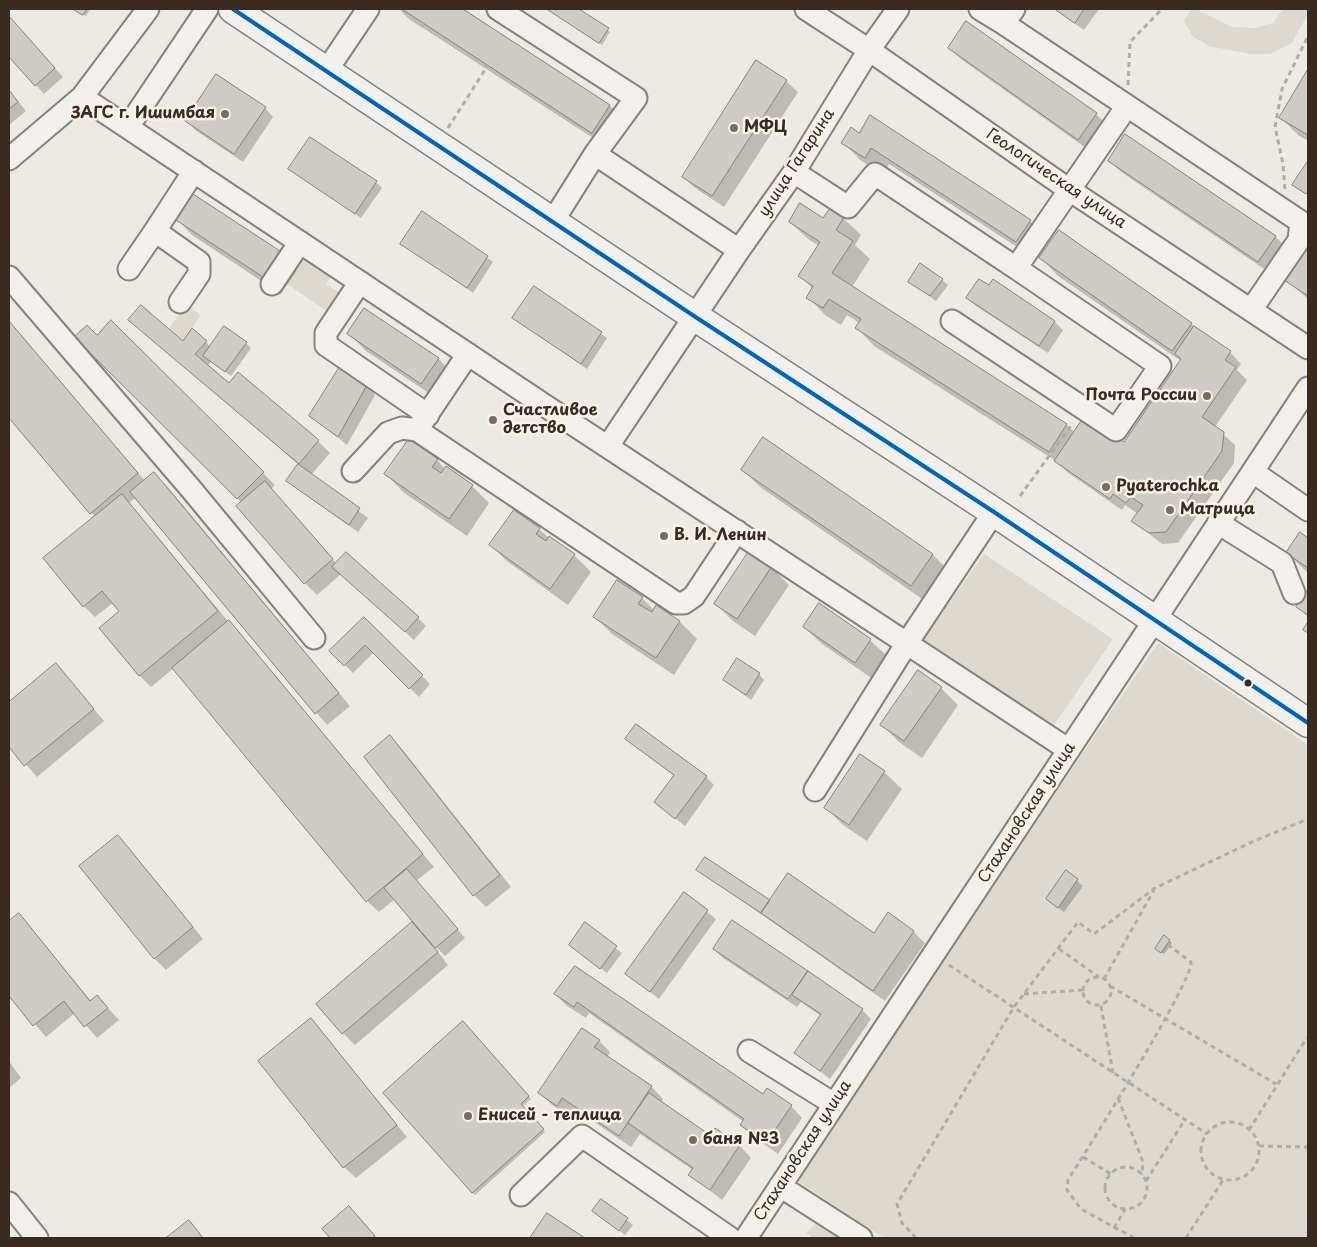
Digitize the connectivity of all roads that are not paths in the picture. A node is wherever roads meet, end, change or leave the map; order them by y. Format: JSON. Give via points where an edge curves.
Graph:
{"nodes":[{"id":1,"x":148,"y":9,"type":"edge"},
{"id":2,"x":207,"y":9,"type":"edge"},
{"id":3,"x":234,"y":9,"type":"edge"},
{"id":4,"x":368,"y":9,"type":"edge"},
{"id":5,"x":498,"y":9,"type":"edge"},
{"id":6,"x":806,"y":9,"type":"edge"},
{"id":7,"x":898,"y":9,"type":"edge"},
{"id":8,"x":980,"y":9,"type":"edge"},
{"id":9,"x":1008,"y":16,"type":"edge"},
{"id":10,"x":869,"y":50,"type":"junction"},
{"id":11,"x":327,"y":70,"type":"junction"},
{"id":12,"x":82,"y":97,"type":"junction"},
{"id":13,"x":1128,"y":106,"type":"junction"},
{"id":14,"x":128,"y":127,"type":"junction"},
{"id":15,"x":595,"y":154,"type":"junction"},
{"id":16,"x":9,"y":159,"type":"edge"},
{"id":17,"x":194,"y":171,"type":"junction"},
{"id":18,"x":794,"y":172,"type":"junction"},
{"id":19,"x":1068,"y":189,"type":"junction"},
{"id":20,"x":553,"y":221,"type":"junction"},
{"id":21,"x":155,"y":231,"type":"junction"},
{"id":22,"x":300,"y":242,"type":"junction"},
{"id":23,"x":739,"y":250,"type":"junction"},
{"id":24,"x":1016,"y":268,"type":"junction"},
{"id":25,"x":129,"y":269,"type":"dead end"},
{"id":26,"x":9,"y":277,"type":"edge"},
{"id":27,"x":360,"y":282,"type":"junction"},
{"id":28,"x":272,"y":284,"type":"dead end"},
{"id":29,"x":180,"y":302,"type":"dead end"},
{"id":30,"x":1251,"y":310,"type":"junction"},
{"id":31,"x":694,"y":316,"type":"junction"},
{"id":32,"x":952,"y":321,"type":"dead end"},
{"id":33,"x":1308,"y":348,"type":"edge"},
{"id":34,"x":468,"y":354,"type":"junction"},
{"id":35,"x":1308,"y":388,"type":"edge"},
{"id":36,"x":423,"y":422,"type":"junction"},
{"id":37,"x":608,"y":446,"type":"junction"},
{"id":38,"x":353,"y":471,"type":"dead end"},
{"id":39,"x":1253,"y":472,"type":"junction"},
{"id":40,"x":1308,"y":510,"type":"edge"},
{"id":41,"x":994,"y":512,"type":"junction"},
{"id":42,"x":1218,"y":524,"type":"junction"},
{"id":43,"x":737,"y":531,"type":"junction"},
{"id":44,"x":1294,"y":594,"type":"dead end"},
{"id":45,"x":1154,"y":620,"type":"junction"},
{"id":46,"x":314,"y":638,"type":"dead end"},
{"id":47,"x":907,"y":643,"type":"junction"},
{"id":48,"x":1308,"y":724,"type":"edge"},
{"id":49,"x":1069,"y":750,"type":"junction"},
{"id":50,"x":815,"y":790,"type":"dead end"},
{"id":51,"x":749,"y":1052,"type":"dead end"},
{"id":52,"x":834,"y":1104,"type":"junction"},
{"id":53,"x":780,"y":1186,"type":"junction"},
{"id":54,"x":521,"y":1195,"type":"dead end"},
{"id":55,"x":9,"y":1203,"type":"edge"},
{"id":56,"x":37,"y":1238,"type":"edge"},
{"id":57,"x":730,"y":1238,"type":"edge"},
{"id":58,"x":746,"y":1238,"type":"edge"},
{"id":59,"x":860,"y":1238,"type":"edge"}],
"edges":[{"from":1,"to":12,"type":"street"},
{"from":2,"to":14,"type":"street"},
{"from":3,"to":11,"type":"main road"},
{"from":4,"to":11,"type":"street"},
{"from":5,"to":15,"type":"street","via":[[636,98]]},
{"from":6,"to":10,"type":"street","name":"Геологическая улица"},
{"from":7,"to":10,"type":"street","name":"улица Гагарина"},
{"from":8,"to":9,"type":"street"},
{"from":9,"to":13,"type":"street"},
{"from":10,"to":18,"type":"street","name":"улица Гагарина"},
{"from":10,"to":19,"type":"street","name":"Геологическая улица"},
{"from":11,"to":20,"type":"main road"},
{"from":12,"to":14,"type":"street"},
{"from":12,"to":16,"type":"street"},
{"from":13,"to":19,"type":"street"},
{"from":13,"to":30,"type":"street","via":[[1301,222],[1299,240]]},
{"from":14,"to":17,"type":"street"},
{"from":15,"to":20,"type":"street"},
{"from":15,"to":23,"type":"street"},
{"from":17,"to":21,"type":"street"},
{"from":17,"to":22,"type":"street"},
{"from":18,"to":23,"type":"street","name":"улица Гагарина"},
{"from":18,"to":24,"type":"street","via":[[848,207],[875,174]]},
{"from":19,"to":24,"type":"street"},
{"from":19,"to":30,"type":"street","name":"Геологическая улица"},
{"from":20,"to":31,"type":"main road"},
{"from":21,"to":25,"type":"street"},
{"from":21,"to":29,"type":"street","via":[[199,262],[199,274]]},
{"from":22,"to":27,"type":"street"},
{"from":22,"to":28,"type":"street"},
{"from":23,"to":31,"type":"street","name":"улица Гагарина"},
{"from":24,"to":32,"type":"street","via":[[1160,366],[1116,430]]},
{"from":26,"to":46,"type":"street"},
{"from":27,"to":34,"type":"street"},
{"from":27,"to":36,"type":"street","via":[[326,333],[326,345]]},
{"from":30,"to":33,"type":"street","name":"Геологическая улица"},
{"from":31,"to":37,"type":"street","name":"улица Гагарина"},
{"from":31,"to":41,"type":"main road"},
{"from":34,"to":36,"type":"street"},
{"from":34,"to":37,"type":"street"},
{"from":35,"to":39,"type":"street","name":"Стахановская улица"},
{"from":36,"to":38,"type":"street","via":[[388,433]]},
{"from":36,"to":43,"type":"street","via":[[676,603],[684,603],[694,596]]},
{"from":37,"to":43,"type":"street"},
{"from":39,"to":40,"type":"street"},
{"from":39,"to":42,"type":"street","name":"Стахановская улица"},
{"from":41,"to":45,"type":"main road"},
{"from":41,"to":47,"type":"street"},
{"from":42,"to":44,"type":"street","via":[[1282,563]]},
{"from":42,"to":45,"type":"street","name":"Стахановская улица"},
{"from":43,"to":47,"type":"street"},
{"from":45,"to":48,"type":"main road"},
{"from":45,"to":49,"type":"street","name":"Стахановская улица"},
{"from":47,"to":49,"type":"street"},
{"from":47,"to":50,"type":"street"},
{"from":49,"to":52,"type":"street","name":"Стахановская улица"},
{"from":51,"to":52,"type":"street"},
{"from":52,"to":53,"type":"street","name":"Стахановская улица"},
{"from":53,"to":58,"type":"street","name":"Стахановская улица"},
{"from":53,"to":59,"type":"street"},
{"from":54,"to":57,"type":"street","via":[[582,1136]]},
{"from":55,"to":56,"type":"street"}]}
